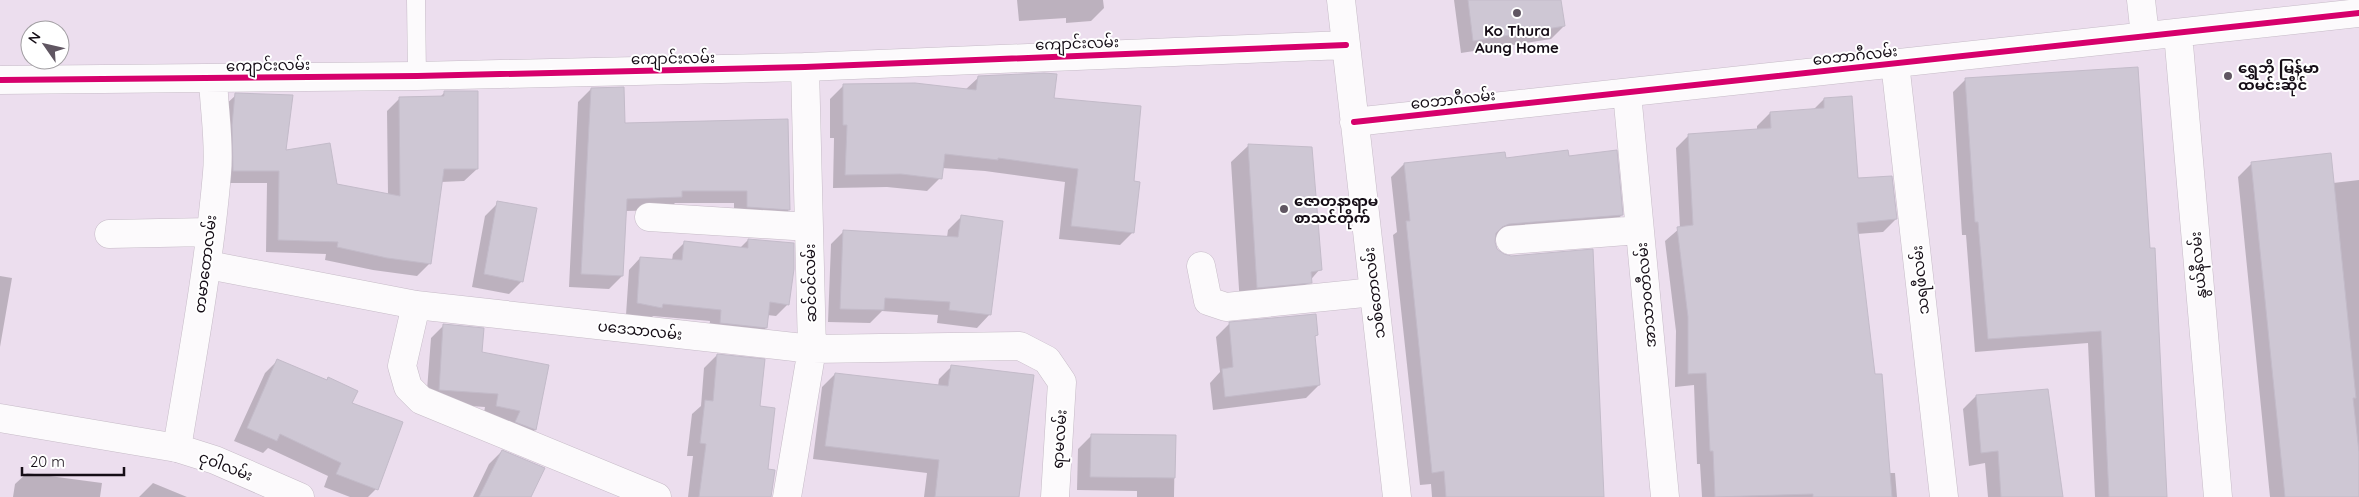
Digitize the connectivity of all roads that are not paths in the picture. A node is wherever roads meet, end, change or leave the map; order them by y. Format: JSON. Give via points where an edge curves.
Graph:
{"nodes":[{"id":1,"x":416,"y":0,"type":"edge"},
{"id":2,"x":1341,"y":0,"type":"edge"},
{"id":3,"x":2141,"y":0,"type":"edge"},
{"id":4,"x":2359,"y":13,"type":"edge"},
{"id":5,"x":2178,"y":33,"type":"junction"},
{"id":6,"x":2145,"y":36,"type":"junction"},
{"id":7,"x":1346,"y":45,"type":"junction"},
{"id":8,"x":1895,"y":63,"type":"junction"},
{"id":9,"x":805,"y":67,"type":"junction"},
{"id":10,"x":417,"y":76,"type":"junction"},
{"id":11,"x":213,"y":78,"type":"junction"},
{"id":12,"x":0,"y":80,"type":"edge"},
{"id":13,"x":1627,"y":93,"type":"junction"},
{"id":14,"x":1354,"y":122,"type":"junction"},
{"id":15,"x":649,"y":217,"type":"dead end"},
{"id":16,"x":809,"y":227,"type":"junction"},
{"id":17,"x":1640,"y":230,"type":"junction"},
{"id":18,"x":209,"y":232,"type":"junction"},
{"id":19,"x":110,"y":234,"type":"dead end"},
{"id":20,"x":1510,"y":240,"type":"dead end"},
{"id":21,"x":208,"y":265,"type":"junction"},
{"id":22,"x":1201,"y":266,"type":"dead end"},
{"id":23,"x":1374,"y":292,"type":"junction"},
{"id":24,"x":416,"y":305,"type":"junction"},
{"id":25,"x":812,"y":349,"type":"junction"},
{"id":26,"x":1062,"y":382,"type":"joint"},
{"id":27,"x":0,"y":418,"type":"edge"},
{"id":28,"x":177,"y":448,"type":"junction"},
{"id":29,"x":300,"y":497,"type":"edge"},
{"id":30,"x":657,"y":497,"type":"edge"},
{"id":31,"x":787,"y":497,"type":"edge"},
{"id":32,"x":1055,"y":497,"type":"edge"},
{"id":33,"x":1397,"y":497,"type":"edge"},
{"id":34,"x":1665,"y":497,"type":"edge"},
{"id":35,"x":1944,"y":497,"type":"edge"},
{"id":36,"x":2218,"y":497,"type":"edge"}],
"edges":[{"from":1,"to":10,"type":"lane"},
{"from":2,"to":7,"type":"street","name":"သစ်တောလမ်း"},
{"from":3,"to":6,"type":"street"},
{"from":4,"to":5,"type":"street","name":"ဝေဘာဂီလမ်း"},
{"from":5,"to":6,"type":"street","name":"ဝေဘာဂီလမ်း"},
{"from":5,"to":36,"type":"street","name":"နွယ်နီလမ်း"},
{"from":6,"to":8,"type":"street","name":"ဝေဘာဂီလမ်း"},
{"from":7,"to":9,"type":"street","name":"ကျောင်းလမ်း"},
{"from":7,"to":14,"type":"street","name":"သစ်တောလမ်း"},
{"from":8,"to":13,"type":"street","name":"ဝေဘာဂီလမ်း"},
{"from":8,"to":35,"type":"street","name":"သရဖီလမ်း"},
{"from":9,"to":10,"type":"street","name":"ကျောင်းလမ်း"},
{"from":9,"to":16,"type":"street","name":"ဆင်ဝင်လမ်း"},
{"from":10,"to":11,"type":"street","name":"ကျောင်းလမ်း"},
{"from":11,"to":12,"type":"street","name":"ကျောင်းလမ်း"},
{"from":11,"to":18,"type":"street","name":"တမာတောလမ်း","via":[[217,172]]},
{"from":13,"to":14,"type":"street","name":"ဝေဘာဂီလမ်း"},
{"from":13,"to":17,"type":"street","name":"အာသာဝတီလမ်း"},
{"from":14,"to":23,"type":"street","name":"သစ်တောလမ်း"},
{"from":15,"to":16,"type":"street"},
{"from":16,"to":25,"type":"street","name":"ဆင်ဝင်လမ်း"},
{"from":17,"to":20,"type":"street"},
{"from":17,"to":34,"type":"street","name":"အာသာဝတီလမ်း"},
{"from":18,"to":19,"type":"street"},
{"from":18,"to":21,"type":"street","name":"တမာတောလမ်း"},
{"from":21,"to":24,"type":"street","name":"ပဒေသာလမ်း"},
{"from":21,"to":28,"type":"street","name":"တမာတောလမ်း"},
{"from":22,"to":23,"type":"street","via":[[1208,301],[1226,307]]},
{"from":23,"to":33,"type":"street","name":"သစ်တောလမ်း"},
{"from":24,"to":25,"type":"street","name":"ပဒေသာလမ်း"},
{"from":24,"to":30,"type":"street","via":[[402,366],[408,387],[420,400]]},
{"from":25,"to":26,"type":"street","name":"ပဒေသာလမ်း","via":[[1020,346],[1047,360]]},
{"from":25,"to":31,"type":"street","name":"ဆင်ဝင်လမ်း"},
{"from":26,"to":32,"type":"street","name":"ရာမလမ်း"},
{"from":27,"to":28,"type":"street","name":"ငုဝါလမ်း"},
{"from":28,"to":29,"type":"street","name":"ငုဝါလမ်း","via":[[216,460]]}]}
